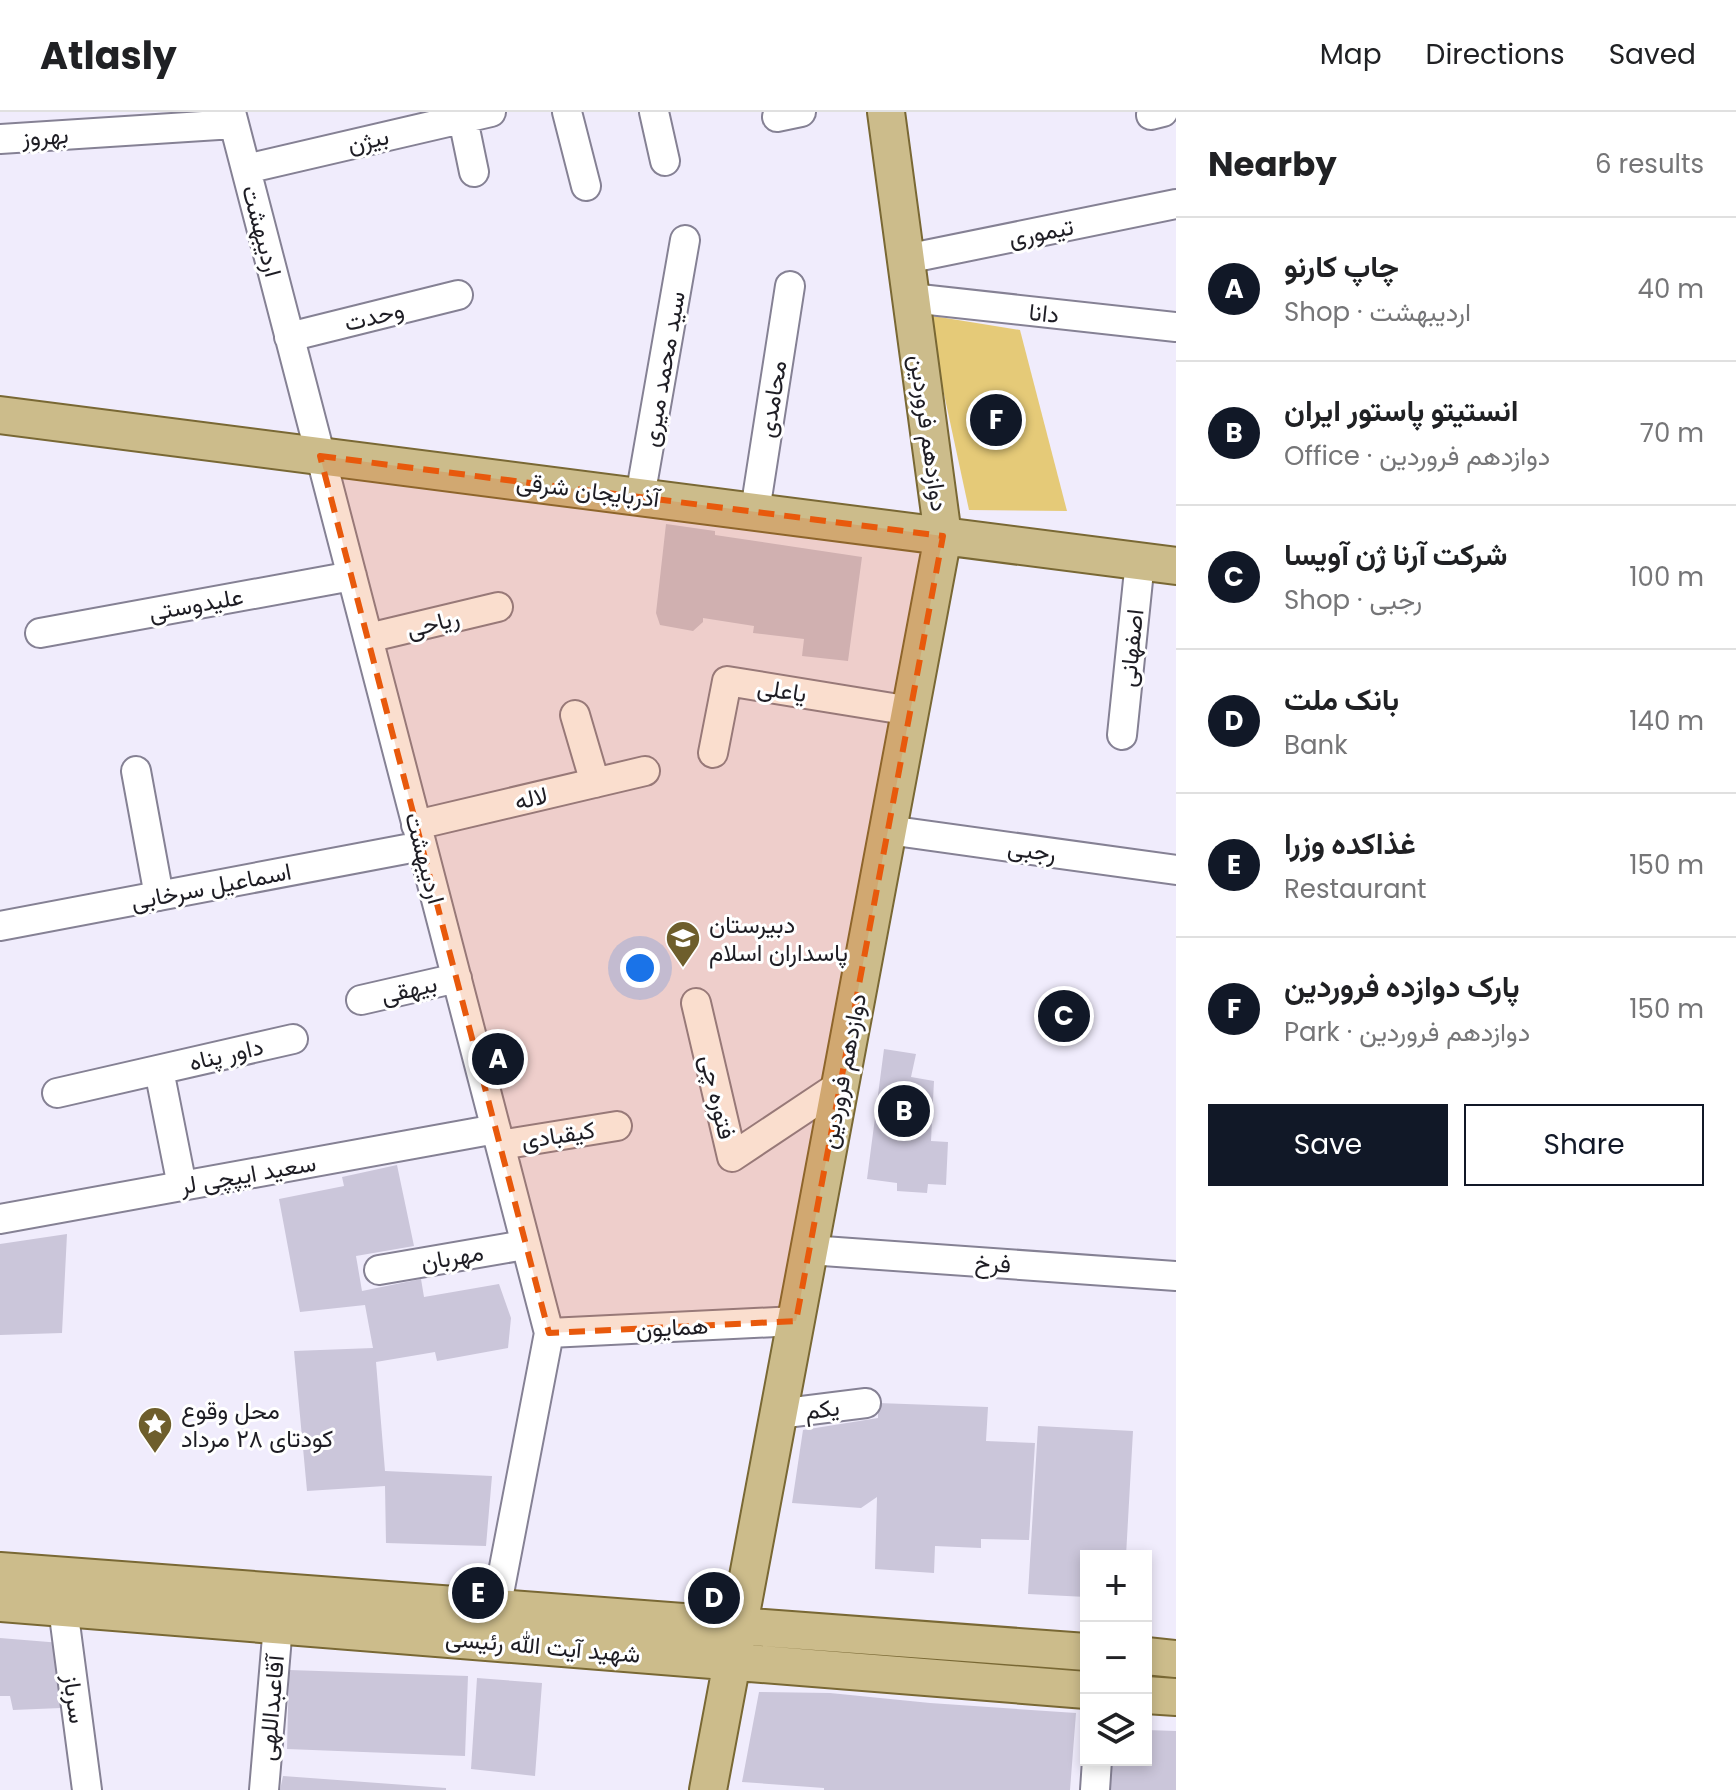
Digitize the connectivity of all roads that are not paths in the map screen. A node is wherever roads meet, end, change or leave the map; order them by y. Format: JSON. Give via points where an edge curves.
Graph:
{"nodes":[{"id":1,"x":491,"y":112,"type":"edge"},
{"id":2,"x":567,"y":112,"type":"edge"},
{"id":3,"x":654,"y":112,"type":"edge"},
{"id":4,"x":886,"y":112,"type":"edge"},
{"id":5,"x":233,"y":118,"type":"edge"},
{"id":6,"x":463,"y":119,"type":"junction"},
{"id":7,"x":0,"y":139,"type":"edge"},
{"id":8,"x":665,"y":161,"type":"dead end"},
{"id":9,"x":246,"y":169,"type":"junction"},
{"id":10,"x":474,"y":172,"type":"dead end"},
{"id":11,"x":586,"y":186,"type":"dead end"},
{"id":12,"x":1176,"y":204,"type":"edge"},
{"id":13,"x":685,"y":240,"type":"dead end"},
{"id":14,"x":906,"y":259,"type":"junction"},
{"id":15,"x":790,"y":286,"type":"dead end"},
{"id":16,"x":458,"y":295,"type":"dead end"},
{"id":17,"x":911,"y":298,"type":"junction"},
{"id":18,"x":1176,"y":327,"type":"edge"},
{"id":19,"x":289,"y":337,"type":"junction"},
{"id":20,"x":0,"y":415,"type":"edge"},
{"id":21,"x":320,"y":456,"type":"junction"},
{"id":22,"x":640,"y":497,"type":"junction"},
{"id":23,"x":755,"y":511,"type":"junction"},
{"id":24,"x":943,"y":536,"type":"junction"},
{"id":25,"x":1140,"y":561,"type":"junction"},
{"id":26,"x":1176,"y":566,"type":"edge"},
{"id":27,"x":352,"y":576,"type":"junction"},
{"id":28,"x":498,"y":607,"type":"dead end"},
{"id":29,"x":40,"y":633,"type":"dead end"},
{"id":30,"x":368,"y":638,"type":"junction"},
{"id":31,"x":911,"y":711,"type":"junction"},
{"id":32,"x":575,"y":715,"type":"dead end"},
{"id":33,"x":1122,"y":735,"type":"dead end"},
{"id":34,"x":713,"y":753,"type":"dead end"},
{"id":35,"x":136,"y":771,"type":"dead end"},
{"id":36,"x":645,"y":771,"type":"dead end"},
{"id":37,"x":595,"y":783,"type":"junction"},
{"id":38,"x":888,"y":830,"type":"junction"},
{"id":39,"x":419,"y":836,"type":"junction"},
{"id":40,"x":1176,"y":870,"type":"edge"},
{"id":41,"x":159,"y":896,"type":"junction"},
{"id":42,"x":0,"y":926,"type":"edge"},
{"id":43,"x":457,"y":978,"type":"junction"},
{"id":44,"x":361,"y":1000,"type":"dead end"},
{"id":45,"x":696,"y":1003,"type":"dead end"},
{"id":46,"x":293,"y":1039,"type":"dead end"},
{"id":47,"x":159,"y":1070,"type":"junction"},
{"id":48,"x":840,"y":1085,"type":"junction"},
{"id":49,"x":57,"y":1093,"type":"dead end"},
{"id":50,"x":617,"y":1126,"type":"dead end"},
{"id":51,"x":498,"y":1137,"type":"junction"},
{"id":52,"x":182,"y":1186,"type":"junction"},
{"id":53,"x":0,"y":1219,"type":"edge"},
{"id":54,"x":525,"y":1245,"type":"junction"},
{"id":55,"x":809,"y":1250,"type":"junction"},
{"id":56,"x":379,"y":1270,"type":"dead end"},
{"id":57,"x":1176,"y":1276,"type":"edge"},
{"id":58,"x":796,"y":1321,"type":"junction"},
{"id":59,"x":549,"y":1333,"type":"junction"},
{"id":60,"x":866,"y":1403,"type":"dead end"},
{"id":61,"x":778,"y":1414,"type":"junction"},
{"id":62,"x":0,"y":1571,"type":"edge"},
{"id":63,"x":0,"y":1603,"type":"edge"},
{"id":64,"x":63,"y":1608,"type":"junction"},
{"id":65,"x":278,"y":1625,"type":"junction"},
{"id":66,"x":493,"y":1625,"type":"junction"},
{"id":67,"x":738,"y":1626,"type":"junction"},
{"id":68,"x":1080,"y":1652,"type":"edge"},
{"id":69,"x":1152,"y":1657,"type":"edge"},
{"id":70,"x":1176,"y":1659,"type":"edge"},
{"id":71,"x":732,"y":1662,"type":"junction"},
{"id":72,"x":1080,"y":1690,"type":"edge"},
{"id":73,"x":1152,"y":1695,"type":"edge"},
{"id":74,"x":1176,"y":1697,"type":"edge"},
{"id":75,"x":1097,"y":1766,"type":"edge"},
{"id":76,"x":87,"y":1790,"type":"edge"},
{"id":77,"x":264,"y":1790,"type":"edge"},
{"id":78,"x":708,"y":1790,"type":"edge"},
{"id":79,"x":1095,"y":1790,"type":"edge"}],
"edges":[{"from":1,"to":6,"type":"street","name":"بیژن"},
{"from":2,"to":11,"type":"street"},
{"from":3,"to":8,"type":"street"},
{"from":4,"to":14,"type":"main road","name":"دوازدهم فروردین"},
{"from":5,"to":7,"type":"street","name":"بهروز"},
{"from":5,"to":9,"type":"street","name":"اردیبهشت"},
{"from":6,"to":9,"type":"street","name":"بیژن"},
{"from":6,"to":10,"type":"street"},
{"from":9,"to":19,"type":"street","name":"اردیبهشت"},
{"from":12,"to":14,"type":"street","name":"تیموری"},
{"from":13,"to":22,"type":"street","name":"سید محمد میری"},
{"from":14,"to":17,"type":"main road","name":"دوازدهم فروردین"},
{"from":15,"to":23,"type":"street","name":"محامدی"},
{"from":16,"to":19,"type":"street","name":"وحدت"},
{"from":17,"to":18,"type":"street","name":"دانا"},
{"from":17,"to":24,"type":"main road","name":"دوازدهم فروردین"},
{"from":19,"to":21,"type":"street","name":"اردیبهشت"},
{"from":20,"to":21,"type":"main road","name":"آذربایجان شرقی"},
{"from":21,"to":22,"type":"main road","name":"آذربایجان شرقی"},
{"from":21,"to":27,"type":"street","name":"اردیبهشت"},
{"from":22,"to":23,"type":"main road","name":"آذربایجان شرقی"},
{"from":23,"to":24,"type":"main road","name":"آذربایجان شرقی"},
{"from":24,"to":25,"type":"main road","name":"آذربایجان شرقی"},
{"from":24,"to":31,"type":"main road","name":"دوازدهم فروردین"},
{"from":25,"to":26,"type":"main road","name":"آذربایجان شرقی"},
{"from":25,"to":33,"type":"street","name":"اصفهانی"},
{"from":27,"to":29,"type":"street","name":"علیدوستی"},
{"from":27,"to":30,"type":"street","name":"اردیبهشت"},
{"from":28,"to":30,"type":"street","name":"ریاحی"},
{"from":30,"to":39,"type":"street","name":"اردیبهشت"},
{"from":31,"to":34,"type":"street","name":"یاعلی","via":[[727,681]]},
{"from":31,"to":38,"type":"main road","name":"دوازدهم فروردین"},
{"from":32,"to":37,"type":"street"},
{"from":35,"to":41,"type":"street"},
{"from":36,"to":37,"type":"street","name":"لاله"},
{"from":37,"to":39,"type":"street","name":"لاله"},
{"from":38,"to":40,"type":"street","name":"رجبی"},
{"from":38,"to":48,"type":"main road","name":"دوازدهم فروردین"},
{"from":39,"to":41,"type":"street","name":"اسماعیل سرخابی"},
{"from":39,"to":43,"type":"street","name":"اردیبهشت"},
{"from":41,"to":42,"type":"street","name":"اسماعیل سرخابی"},
{"from":43,"to":44,"type":"street","name":"بیهقی"},
{"from":43,"to":51,"type":"street","name":"اردیبهشت"},
{"from":45,"to":48,"type":"street","name":"فتوره چی","via":[[732,1157]]},
{"from":46,"to":47,"type":"street","name":"داور پناه"},
{"from":47,"to":49,"type":"street","name":"داور پناه"},
{"from":47,"to":52,"type":"street","name":"داور پناه"},
{"from":48,"to":55,"type":"main road","name":"دوازدهم فروردین"},
{"from":50,"to":51,"type":"street","name":"کیقبادی"},
{"from":51,"to":52,"type":"street","name":"سعید ایپچی لر"},
{"from":51,"to":54,"type":"street","name":"اردیبهشت"},
{"from":52,"to":53,"type":"street","name":"سعید ایپچی لر"},
{"from":54,"to":56,"type":"street","name":"مهربان"},
{"from":54,"to":59,"type":"street","name":"اردیبهشت"},
{"from":55,"to":57,"type":"street","name":"فرخ"},
{"from":55,"to":58,"type":"main road","name":"دوازدهم فروردین"},
{"from":58,"to":59,"type":"street","name":"همایون"},
{"from":58,"to":61,"type":"main road","name":"دوازدهم فروردین"},
{"from":59,"to":66,"type":"street","name":"اردیبهشت"},
{"from":60,"to":61,"type":"street","name":"یکم"},
{"from":61,"to":67,"type":"main road","name":"دوازدهم فروردین"},
{"from":62,"to":66,"type":"main road","name":"شهید آیت الله رئیسی"},
{"from":63,"to":64,"type":"main road","name":"شهید آیت الله رئیسی"},
{"from":64,"to":65,"type":"main road","name":"شهید آیت الله رئیسی"},
{"from":64,"to":76,"type":"street","name":"سرباز"},
{"from":65,"to":66,"type":"main road","name":"شهید آیت الله رئیسی"},
{"from":65,"to":77,"type":"street","name":"آقاعبداللهی"},
{"from":66,"to":67,"type":"main road","name":"شهید آیت الله رئیسی"},
{"from":66,"to":71,"type":"main road","name":"شهید آیت الله رئیسی"},
{"from":67,"to":68,"type":"main road","name":"شهید آیت الله رئیسی"},
{"from":67,"to":71,"type":"main road","name":"دوازدهم فروردین"},
{"from":69,"to":70,"type":"main road"},
{"from":71,"to":72,"type":"main road","name":"شهید آیت الله رئیسی"},
{"from":71,"to":78,"type":"main road","name":"دوازدهم فروردین"},
{"from":73,"to":74,"type":"main road"},
{"from":75,"to":79,"type":"street"}]}
